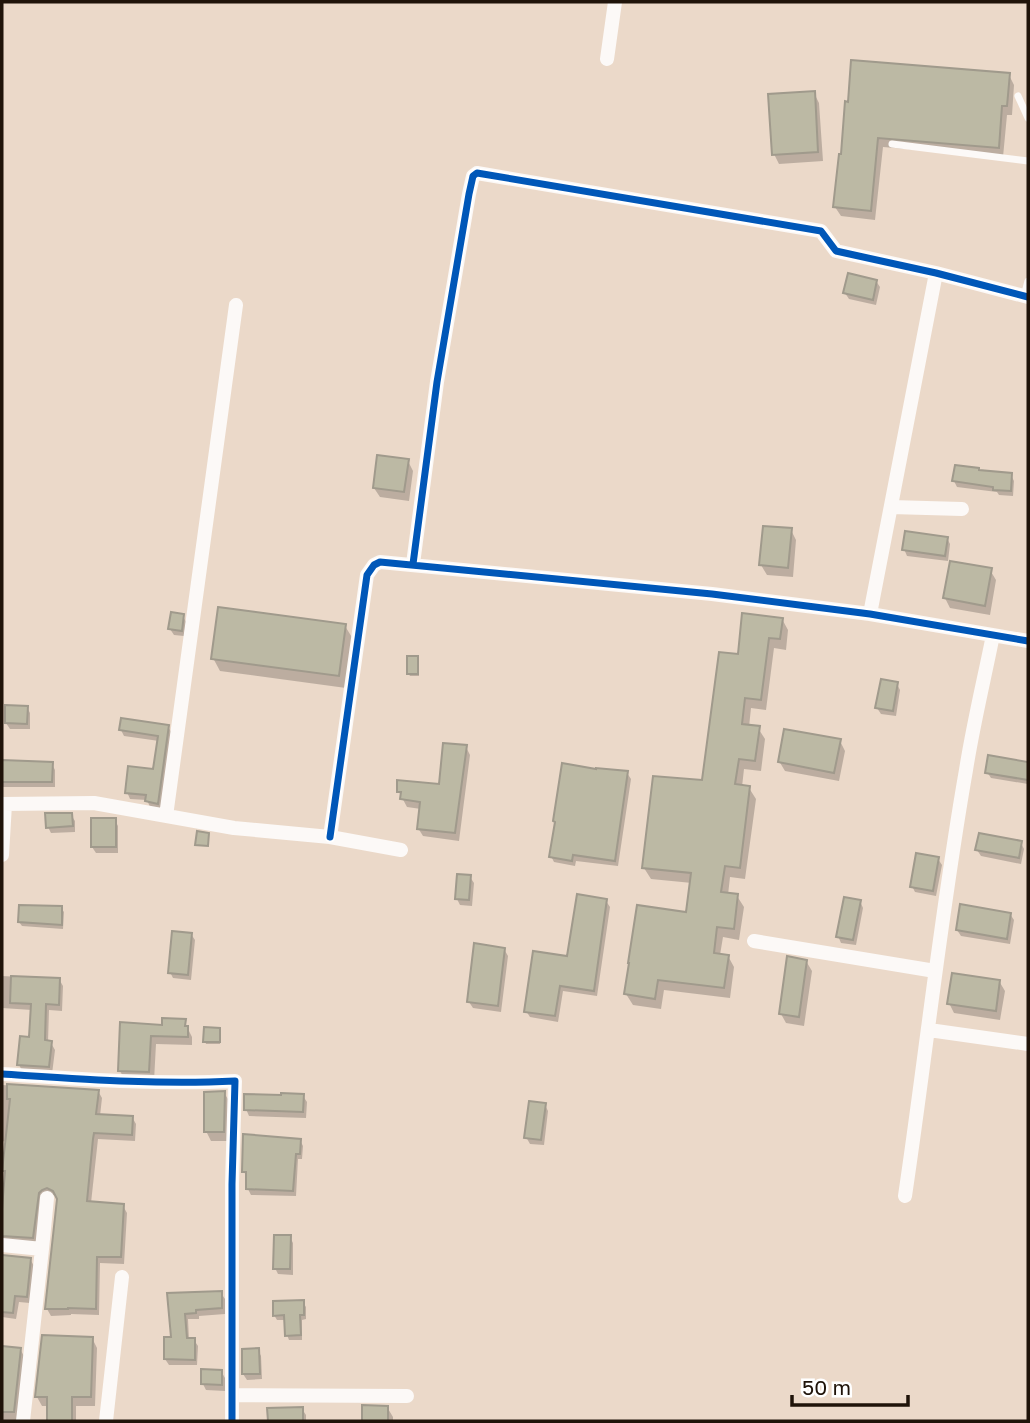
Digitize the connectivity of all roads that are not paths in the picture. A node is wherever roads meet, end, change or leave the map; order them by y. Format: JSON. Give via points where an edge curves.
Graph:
{"nodes":[{"id":1,"x":615,"y":2,"type":"edge"},
{"id":2,"x":607,"y":58,"type":"dead end"},
{"id":3,"x":1018,"y":96,"type":"dead end"},
{"id":4,"x":1028,"y":118,"type":"edge"},
{"id":5,"x":892,"y":144,"type":"dead end"},
{"id":6,"x":1028,"y":161,"type":"edge"},
{"id":7,"x":936,"y":273,"type":"junction"},
{"id":8,"x":1028,"y":281,"type":"edge"},
{"id":9,"x":1026,"y":297,"type":"edge"},
{"id":10,"x":236,"y":305,"type":"dead end"},
{"id":11,"x":891,"y":507,"type":"junction"},
{"id":12,"x":962,"y":509,"type":"dead end"},
{"id":13,"x":414,"y":565,"type":"junction"},
{"id":14,"x":870,"y":614,"type":"junction"},
{"id":15,"x":993,"y":635,"type":"junction"},
{"id":16,"x":1028,"y":641,"type":"edge"},
{"id":17,"x":3,"y":804,"type":"edge"},
{"id":18,"x":166,"y":816,"type":"junction"},
{"id":19,"x":330,"y":837,"type":"junction"},
{"id":20,"x":401,"y":850,"type":"dead end"},
{"id":21,"x":2,"y":855,"type":"edge"},
{"id":22,"x":754,"y":941,"type":"dead end"},
{"id":23,"x":935,"y":971,"type":"junction"},
{"id":24,"x":929,"y":1030,"type":"junction"},
{"id":25,"x":1028,"y":1044,"type":"edge"},
{"id":26,"x":2,"y":1074,"type":"edge"},
{"id":27,"x":905,"y":1196,"type":"dead end"},
{"id":28,"x":47,"y":1198,"type":"dead end"},
{"id":29,"x":2,"y":1245,"type":"edge"},
{"id":30,"x":42,"y":1249,"type":"junction"},
{"id":31,"x":122,"y":1277,"type":"dead end"},
{"id":32,"x":232,"y":1395,"type":"junction"},
{"id":33,"x":407,"y":1396,"type":"dead end"},
{"id":34,"x":23,"y":1421,"type":"edge"},
{"id":35,"x":106,"y":1421,"type":"edge"},
{"id":36,"x":232,"y":1421,"type":"edge"}],
"edges":[{"from":1,"to":2,"type":"street"},
{"from":3,"to":4,"type":"lane"},
{"from":5,"to":6,"type":"lane"},
{"from":7,"to":9,"type":"street"},
{"from":7,"to":11,"type":"street"},
{"from":7,"to":13,"type":"street","via":[[836,251],[821,231],[474,174],[437,382]]},
{"from":8,"to":9,"type":"lane"},
{"from":10,"to":18,"type":"street"},
{"from":11,"to":12,"type":"street"},
{"from":11,"to":14,"type":"street"},
{"from":13,"to":14,"type":"street"},
{"from":13,"to":19,"type":"street","via":[[380,562],[367,575]]},
{"from":14,"to":15,"type":"street"},
{"from":15,"to":16,"type":"street"},
{"from":15,"to":23,"type":"street","via":[[966,769]]},
{"from":17,"to":18,"type":"street","via":[[94,803]]},
{"from":17,"to":21,"type":"street"},
{"from":18,"to":19,"type":"street"},
{"from":19,"to":20,"type":"street"},
{"from":22,"to":23,"type":"street"},
{"from":23,"to":24,"type":"street"},
{"from":24,"to":25,"type":"street"},
{"from":24,"to":27,"type":"street"},
{"from":26,"to":32,"type":"street","via":[[160,1083],[235,1081]]},
{"from":28,"to":30,"type":"street"},
{"from":29,"to":30,"type":"street"},
{"from":30,"to":34,"type":"street"},
{"from":31,"to":35,"type":"street"},
{"from":32,"to":33,"type":"street"},
{"from":32,"to":36,"type":"street"}]}
